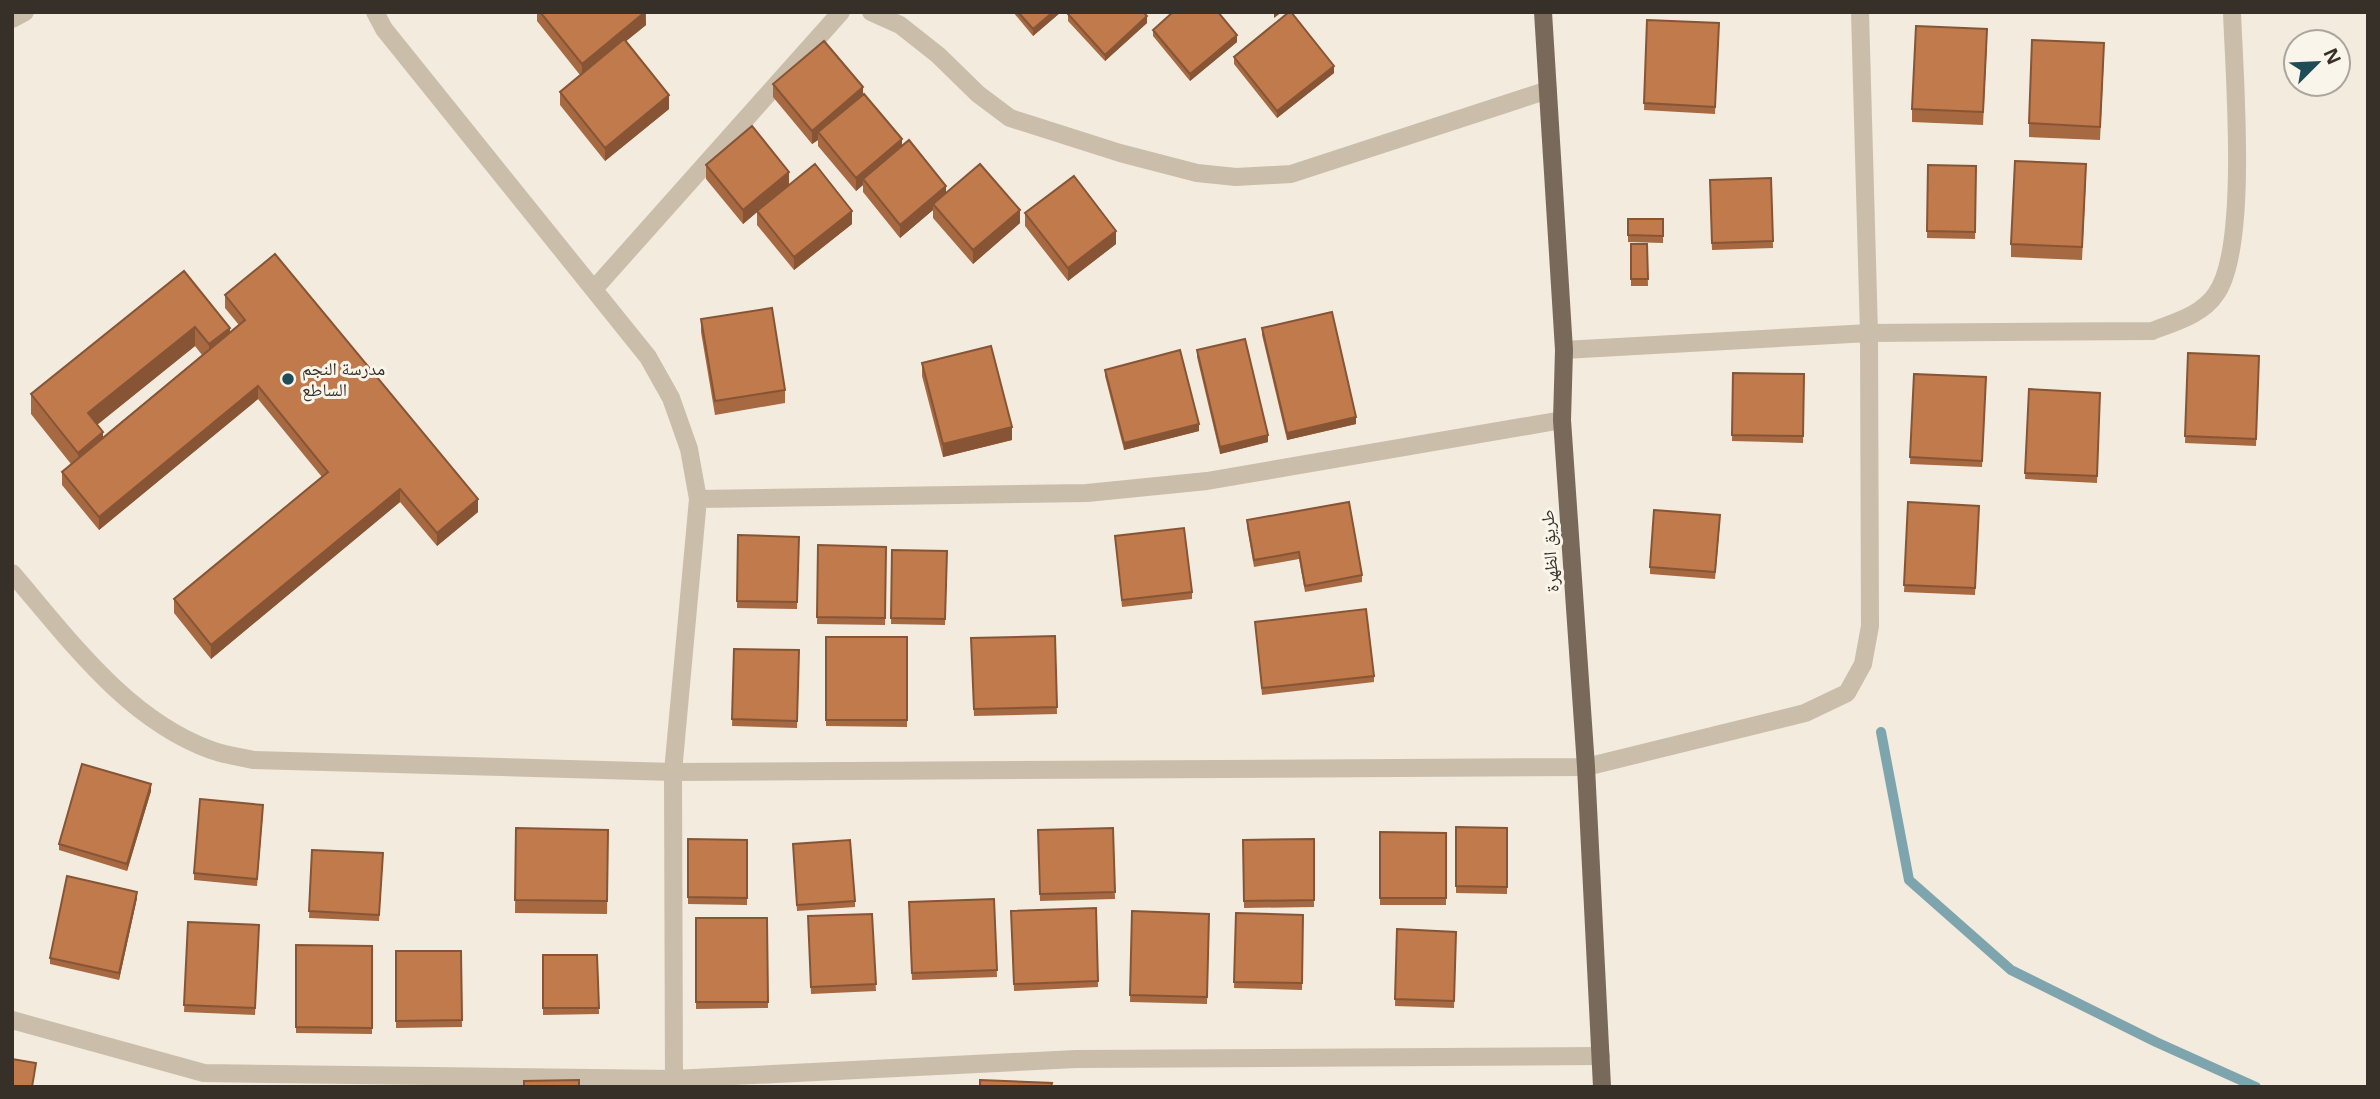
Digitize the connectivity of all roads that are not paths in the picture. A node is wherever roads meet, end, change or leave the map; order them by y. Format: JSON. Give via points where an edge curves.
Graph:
{"nodes":[{"id":1,"x":25,"y":12,"type":"edge"},
{"id":2,"x":375,"y":12,"type":"edge"},
{"id":3,"x":841,"y":12,"type":"edge"},
{"id":4,"x":871,"y":12,"type":"edge"},
{"id":5,"x":1543,"y":12,"type":"edge"},
{"id":6,"x":1860,"y":12,"type":"edge"},
{"id":7,"x":2232,"y":12,"type":"edge"},
{"id":8,"x":12,"y":19,"type":"edge"},
{"id":9,"x":1548,"y":90,"type":"junction"},
{"id":10,"x":594,"y":288,"type":"junction"},
{"id":11,"x":1870,"y":333,"type":"junction"},
{"id":12,"x":1564,"y":350,"type":"junction"},
{"id":13,"x":1562,"y":420,"type":"junction"},
{"id":14,"x":698,"y":499,"type":"junction"},
{"id":15,"x":12,"y":573,"type":"edge"},
{"id":16,"x":1586,"y":767,"type":"junction"},
{"id":17,"x":673,"y":772,"type":"junction"},
{"id":18,"x":12,"y":1020,"type":"edge"},
{"id":19,"x":1601,"y":1056,"type":"junction"},
{"id":20,"x":202,"y":1080,"type":"edge"},
{"id":21,"x":674,"y":1083,"type":"edge"},
{"id":22,"x":1602,"y":1087,"type":"edge"}],
"edges":[{"from":1,"to":8,"type":"street"},
{"from":2,"to":10,"type":"street","via":[[384,29]]},
{"from":3,"to":10,"type":"street"},
{"from":4,"to":9,"type":"street","via":[[900,25],[1010,118],[1197,173],[1236,177],[1291,174]]},
{"from":5,"to":9,"type":"main road","name":"طريق الظهرة"},
{"from":6,"to":11,"type":"street"},
{"from":7,"to":11,"type":"street","via":[[2236,194],[2231,258],[2216,294],[2190,317],[2152,331]]},
{"from":9,"to":12,"type":"main road","name":"طريق الظهرة"},
{"from":10,"to":14,"type":"street","via":[[648,357],[671,398],[689,449]]},
{"from":11,"to":12,"type":"street"},
{"from":11,"to":16,"type":"street","via":[[1870,626],[1863,664],[1847,693],[1805,713]]},
{"from":12,"to":13,"type":"main road","name":"طريق الظهرة"},
{"from":13,"to":14,"type":"street","via":[[1207,481],[1087,493]]},
{"from":13,"to":16,"type":"main road","name":"طريق الظهرة"},
{"from":14,"to":17,"type":"street"},
{"from":15,"to":17,"type":"street","via":[[108,683],[174,732],[212,750],[253,760]]},
{"from":16,"to":17,"type":"street"},
{"from":16,"to":19,"type":"main road","name":"طريق الظهرة"},
{"from":17,"to":21,"type":"street"},
{"from":18,"to":20,"type":"street"},
{"from":19,"to":21,"type":"street","via":[[1076,1059]]},
{"from":19,"to":22,"type":"main road","name":"طريق الظهرة"},
{"from":20,"to":21,"type":"street"}]}
